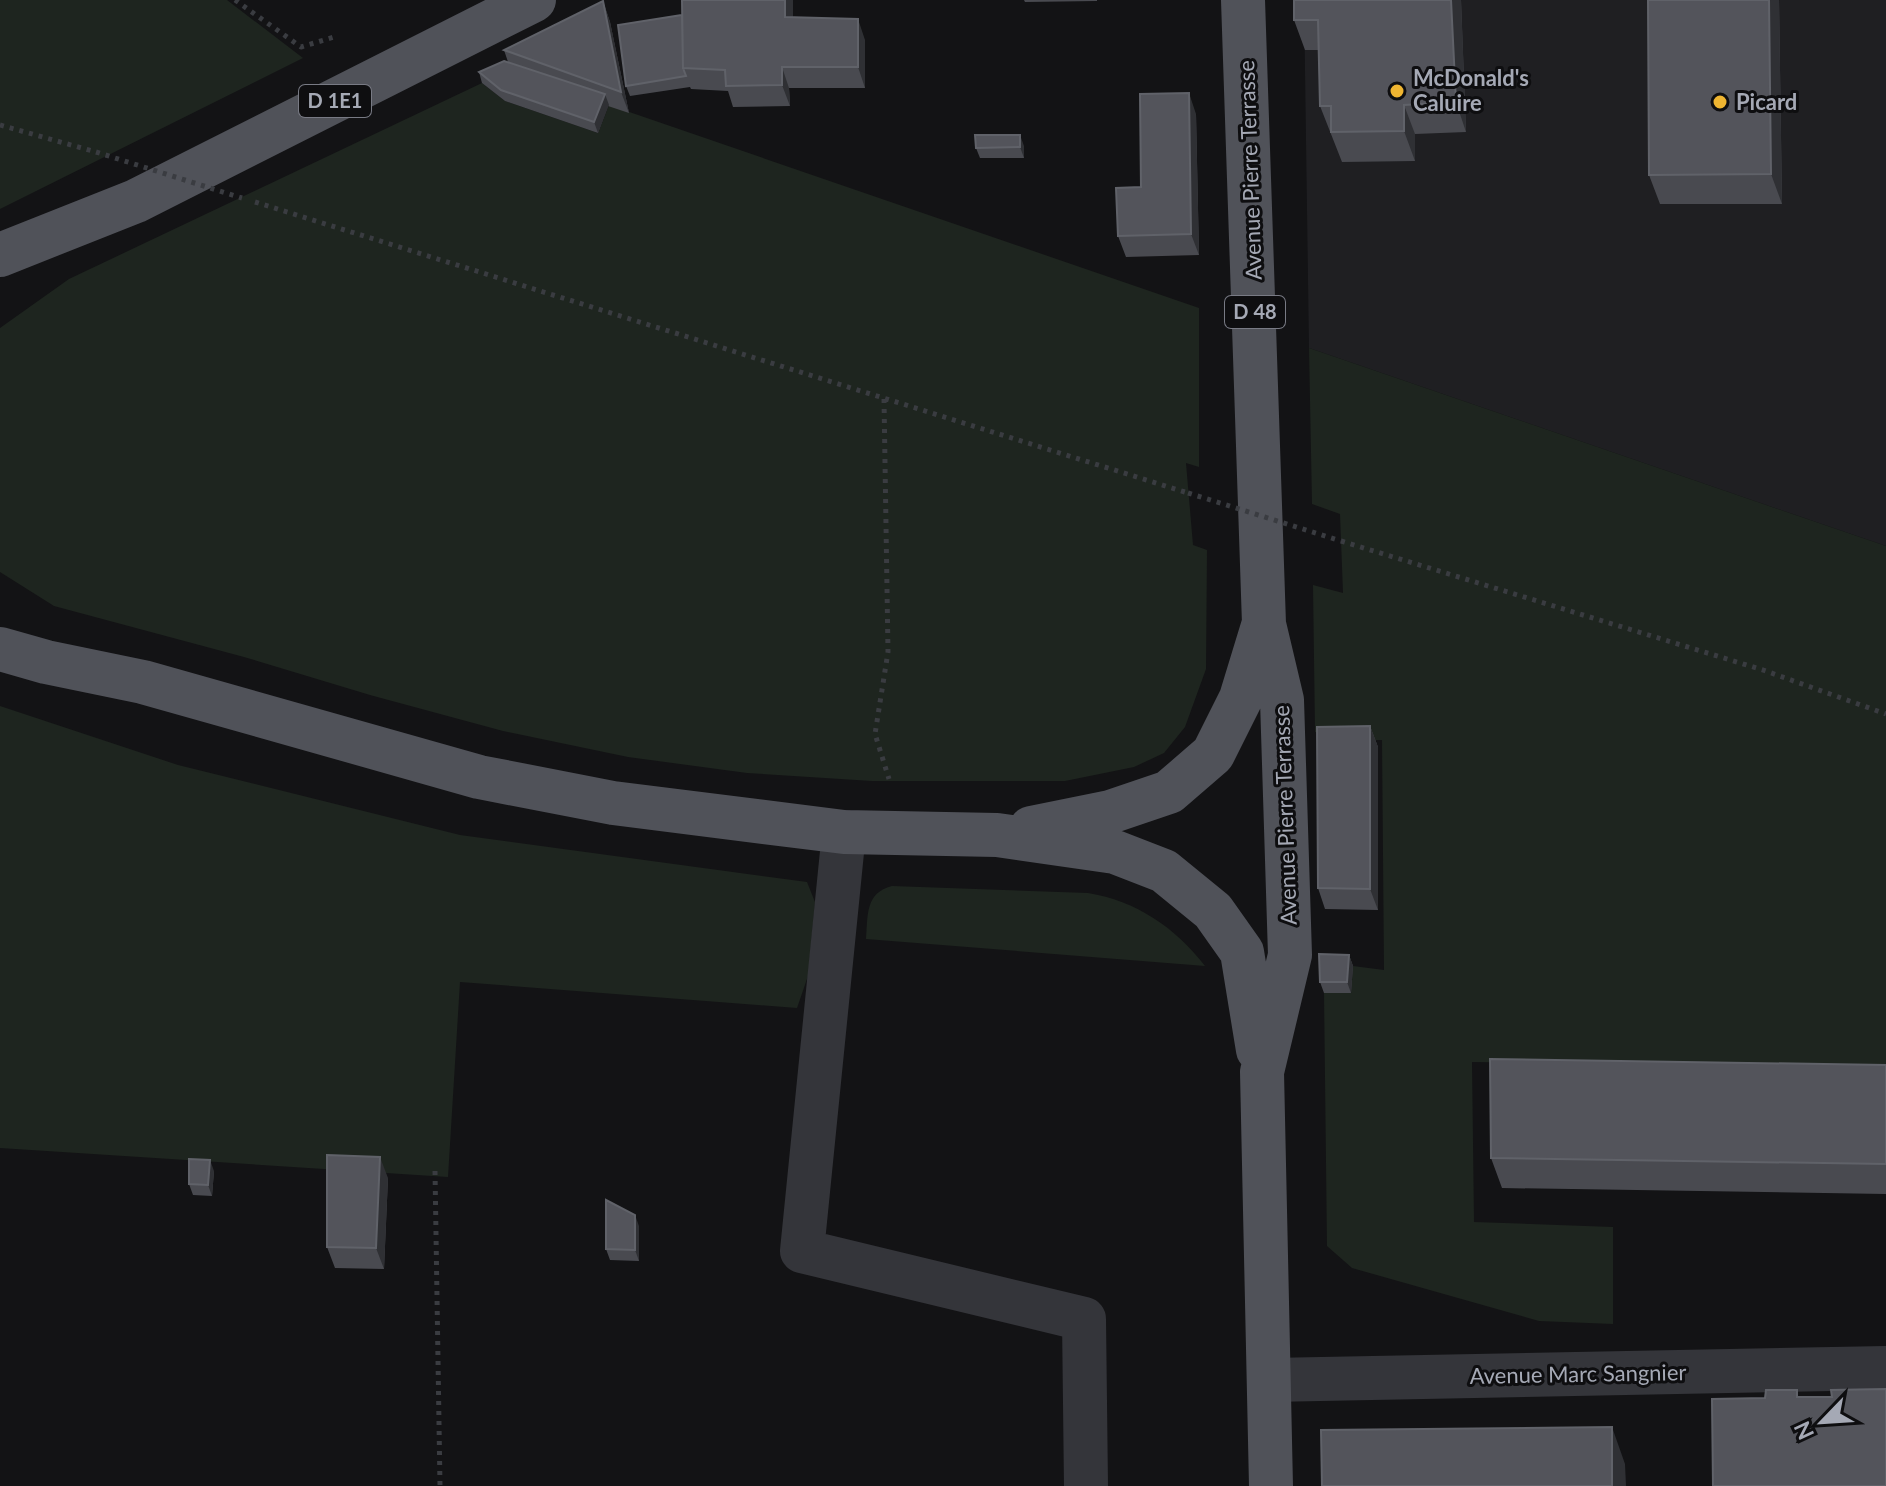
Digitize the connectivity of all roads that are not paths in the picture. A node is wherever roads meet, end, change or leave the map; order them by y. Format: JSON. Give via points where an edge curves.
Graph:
{"nodes":[{"id":1,"x":534,"y":0,"type":"edge"},
{"id":2,"x":1243,"y":0,"type":"edge"},
{"id":3,"x":136,"y":201,"type":"junction"},
{"id":4,"x":0,"y":255,"type":"edge"},
{"id":5,"x":0,"y":288,"type":"edge"},
{"id":6,"x":0,"y":622,"type":"edge"},
{"id":7,"x":1264,"y":624,"type":"junction"},
{"id":8,"x":0,"y":649,"type":"edge"},
{"id":9,"x":143,"y":682,"type":"junction"},
{"id":10,"x":844,"y":832,"type":"junction"},
{"id":11,"x":997,"y":835,"type":"junction"},
{"id":12,"x":1262,"y":1072,"type":"junction"},
{"id":13,"x":1886,"y":1368,"type":"edge"},
{"id":14,"x":1269,"y":1380,"type":"junction"},
{"id":15,"x":1086,"y":1486,"type":"edge"},
{"id":16,"x":1271,"y":1486,"type":"edge"}],
"edges":[{"from":1,"to":3,"type":"main road","number":"D 1E1"},
{"from":2,"to":7,"type":"main road","name":"Avenue Pierre Terrasse","number":"D 48"},
{"from":3,"to":4,"type":"main road","number":"D 1E1"},
{"from":3,"to":5,"type":"main road"},
{"from":6,"to":9,"type":"main road"},
{"from":7,"to":11,"type":"main road","via":[[1241,698],[1213,754],[1169,792],[1110,812]]},
{"from":7,"to":12,"type":"main road","name":"Avenue Pierre Terrasse","number":"D 48","via":[[1282,700],[1290,955]]},
{"from":8,"to":9,"type":"main road"},
{"from":9,"to":10,"type":"main road","via":[[479,777],[613,803]]},
{"from":10,"to":11,"type":"main road"},
{"from":10,"to":15,"type":"street","via":[[802,1251],[1084,1319]]},
{"from":11,"to":12,"type":"main road","via":[[1115,852],[1164,871],[1213,911],[1242,952]]},
{"from":12,"to":14,"type":"main road","name":"Avenue Pierre Terrasse","number":"D 48"},
{"from":13,"to":14,"type":"street","name":"Avenue Marc Sangnier"},
{"from":14,"to":16,"type":"main road","name":"Avenue Pierre Terrasse","number":"D 48"}]}
